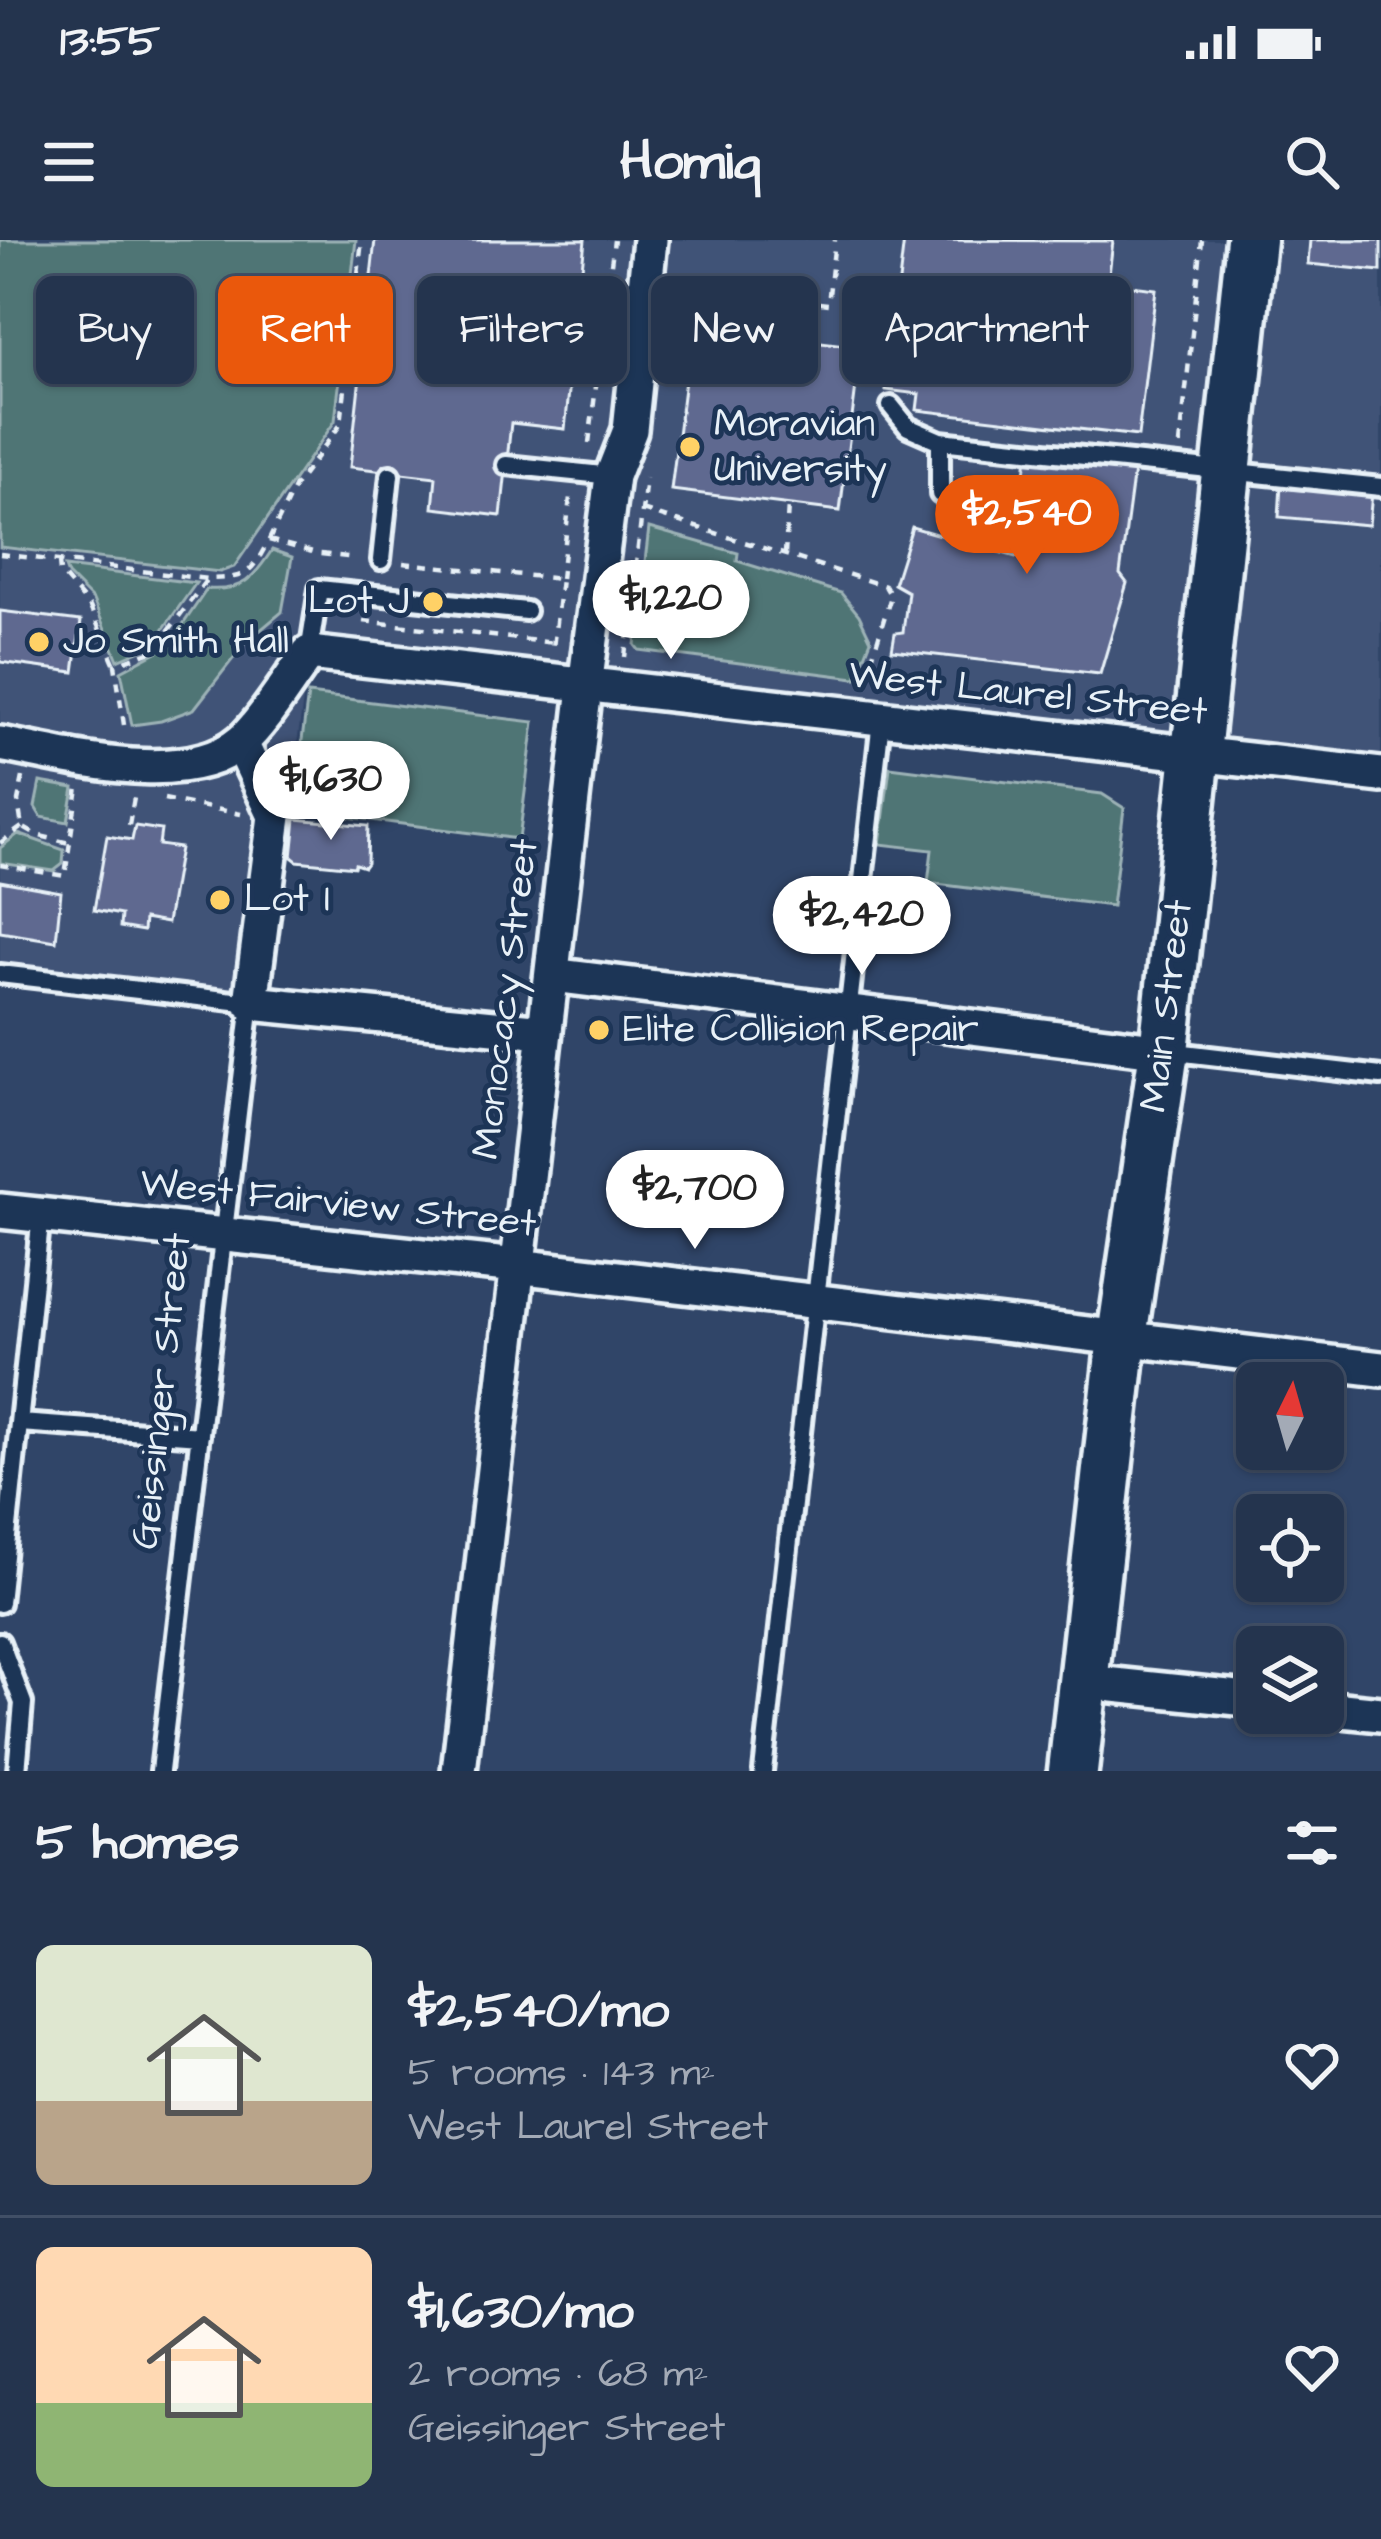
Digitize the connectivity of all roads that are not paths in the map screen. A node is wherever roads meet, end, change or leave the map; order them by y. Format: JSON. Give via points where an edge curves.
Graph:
{"nodes":[{"id":1,"x":650,"y":240,"type":"edge"},
{"id":2,"x":1251,"y":240,"type":"edge"},
{"id":3,"x":891,"y":406,"type":"dead end"},
{"id":4,"x":940,"y":441,"type":"junction"},
{"id":5,"x":1202,"y":460,"type":"junction"},
{"id":6,"x":506,"y":465,"type":"dead end"},
{"id":7,"x":390,"y":476,"type":"dead end"},
{"id":8,"x":612,"y":476,"type":"junction"},
{"id":9,"x":1381,"y":487,"type":"edge"},
{"id":10,"x":940,"y":494,"type":"dead end"},
{"id":11,"x":382,"y":560,"type":"dead end"},
{"id":12,"x":526,"y":611,"type":"dead end"},
{"id":13,"x":309,"y":653,"type":"junction"},
{"id":14,"x":585,"y":687,"type":"junction"},
{"id":15,"x":881,"y":720,"type":"junction"},
{"id":16,"x":241,"y":742,"type":"junction"},
{"id":17,"x":0,"y":744,"type":"edge"},
{"id":18,"x":1194,"y":755,"type":"junction"},
{"id":19,"x":1381,"y":775,"type":"edge"},
{"id":20,"x":0,"y":974,"type":"edge"},
{"id":21,"x":552,"y":975,"type":"junction"},
{"id":22,"x":251,"y":1003,"type":"junction"},
{"id":23,"x":848,"y":1012,"type":"junction"},
{"id":24,"x":544,"y":1032,"type":"junction"},
{"id":25,"x":1164,"y":1051,"type":"junction"},
{"id":26,"x":1381,"y":1076,"type":"edge"},
{"id":27,"x":0,"y":1211,"type":"edge"},
{"id":28,"x":41,"y":1215,"type":"junction"},
{"id":29,"x":222,"y":1234,"type":"junction"},
{"id":30,"x":517,"y":1266,"type":"junction"},
{"id":31,"x":817,"y":1301,"type":"junction"},
{"id":32,"x":1122,"y":1337,"type":"junction"},
{"id":33,"x":1381,"y":1369,"type":"edge"},
{"id":34,"x":20,"y":1423,"type":"junction"},
{"id":35,"x":200,"y":1436,"type":"junction"},
{"id":36,"x":7,"y":1480,"type":"edge"},
{"id":37,"x":0,"y":1603,"type":"edge"},
{"id":38,"x":0,"y":1642,"type":"edge"},
{"id":39,"x":1084,"y":1682,"type":"junction"},
{"id":40,"x":1236,"y":1698,"type":"edge"},
{"id":41,"x":1344,"y":1710,"type":"edge"},
{"id":42,"x":1381,"y":1714,"type":"edge"},
{"id":43,"x":17,"y":1771,"type":"edge"},
{"id":44,"x":160,"y":1771,"type":"edge"},
{"id":45,"x":459,"y":1771,"type":"edge"},
{"id":46,"x":763,"y":1771,"type":"edge"},
{"id":47,"x":1073,"y":1771,"type":"edge"}],
"edges":[{"from":1,"to":8,"type":"street","name":"Monocacy Street","via":[[630,430]]},
{"from":2,"to":5,"type":"street","name":"Main Street"},
{"from":3,"to":4,"type":"lane","via":[[908,428]]},
{"from":4,"to":5,"type":"lane"},
{"from":4,"to":10,"type":"lane"},
{"from":5,"to":9,"type":"lane"},
{"from":5,"to":18,"type":"street","name":"Main Street"},
{"from":6,"to":8,"type":"lane"},
{"from":7,"to":11,"type":"lane"},
{"from":8,"to":14,"type":"street","name":"Monocacy Street"},
{"from":12,"to":13,"type":"lane","via":[[319,589]]},
{"from":13,"to":14,"type":"street","name":"West Laurel Street"},
{"from":13,"to":16,"type":"street"},
{"from":14,"to":15,"type":"street","name":"West Laurel Street"},
{"from":14,"to":21,"type":"street","name":"Monocacy Street"},
{"from":15,"to":18,"type":"street","name":"West Laurel Street"},
{"from":15,"to":23,"type":"lane"},
{"from":16,"to":17,"type":"street","via":[[186,767],[154,768]]},
{"from":16,"to":22,"type":"street","name":"Geissinger Street","via":[[275,816]]},
{"from":18,"to":19,"type":"street","name":"West Laurel Street"},
{"from":18,"to":25,"type":"street","name":"Main Street"},
{"from":20,"to":22,"type":"lane"},
{"from":21,"to":23,"type":"street"},
{"from":21,"to":24,"type":"street","name":"Monocacy Street"},
{"from":22,"to":24,"type":"street"},
{"from":22,"to":29,"type":"lane","name":"Geissinger Street"},
{"from":23,"to":25,"type":"street"},
{"from":23,"to":31,"type":"lane"},
{"from":24,"to":30,"type":"street","name":"Monocacy Street"},
{"from":25,"to":26,"type":"lane"},
{"from":25,"to":32,"type":"street","name":"Main Street"},
{"from":27,"to":28,"type":"street","name":"West Fairview Street"},
{"from":28,"to":29,"type":"street","name":"West Fairview Street"},
{"from":28,"to":34,"type":"lane"},
{"from":29,"to":30,"type":"street","name":"West Fairview Street"},
{"from":29,"to":35,"type":"lane","name":"Geissinger Street"},
{"from":30,"to":31,"type":"street","name":"West Fairview Street"},
{"from":30,"to":45,"type":"street","name":"Monocacy Street"},
{"from":31,"to":32,"type":"street","name":"West Fairview Street"},
{"from":31,"to":46,"type":"lane"},
{"from":32,"to":33,"type":"street","name":"West Fairview Street"},
{"from":32,"to":39,"type":"street","name":"Main Street"},
{"from":34,"to":35,"type":"lane"},
{"from":34,"to":36,"type":"lane"},
{"from":35,"to":44,"type":"lane","name":"Geissinger Street"},
{"from":36,"to":37,"type":"lane"},
{"from":38,"to":43,"type":"lane","via":[[23,1703]]},
{"from":39,"to":40,"type":"street"},
{"from":39,"to":47,"type":"street","name":"Main Street"},
{"from":41,"to":42,"type":"street"}]}
